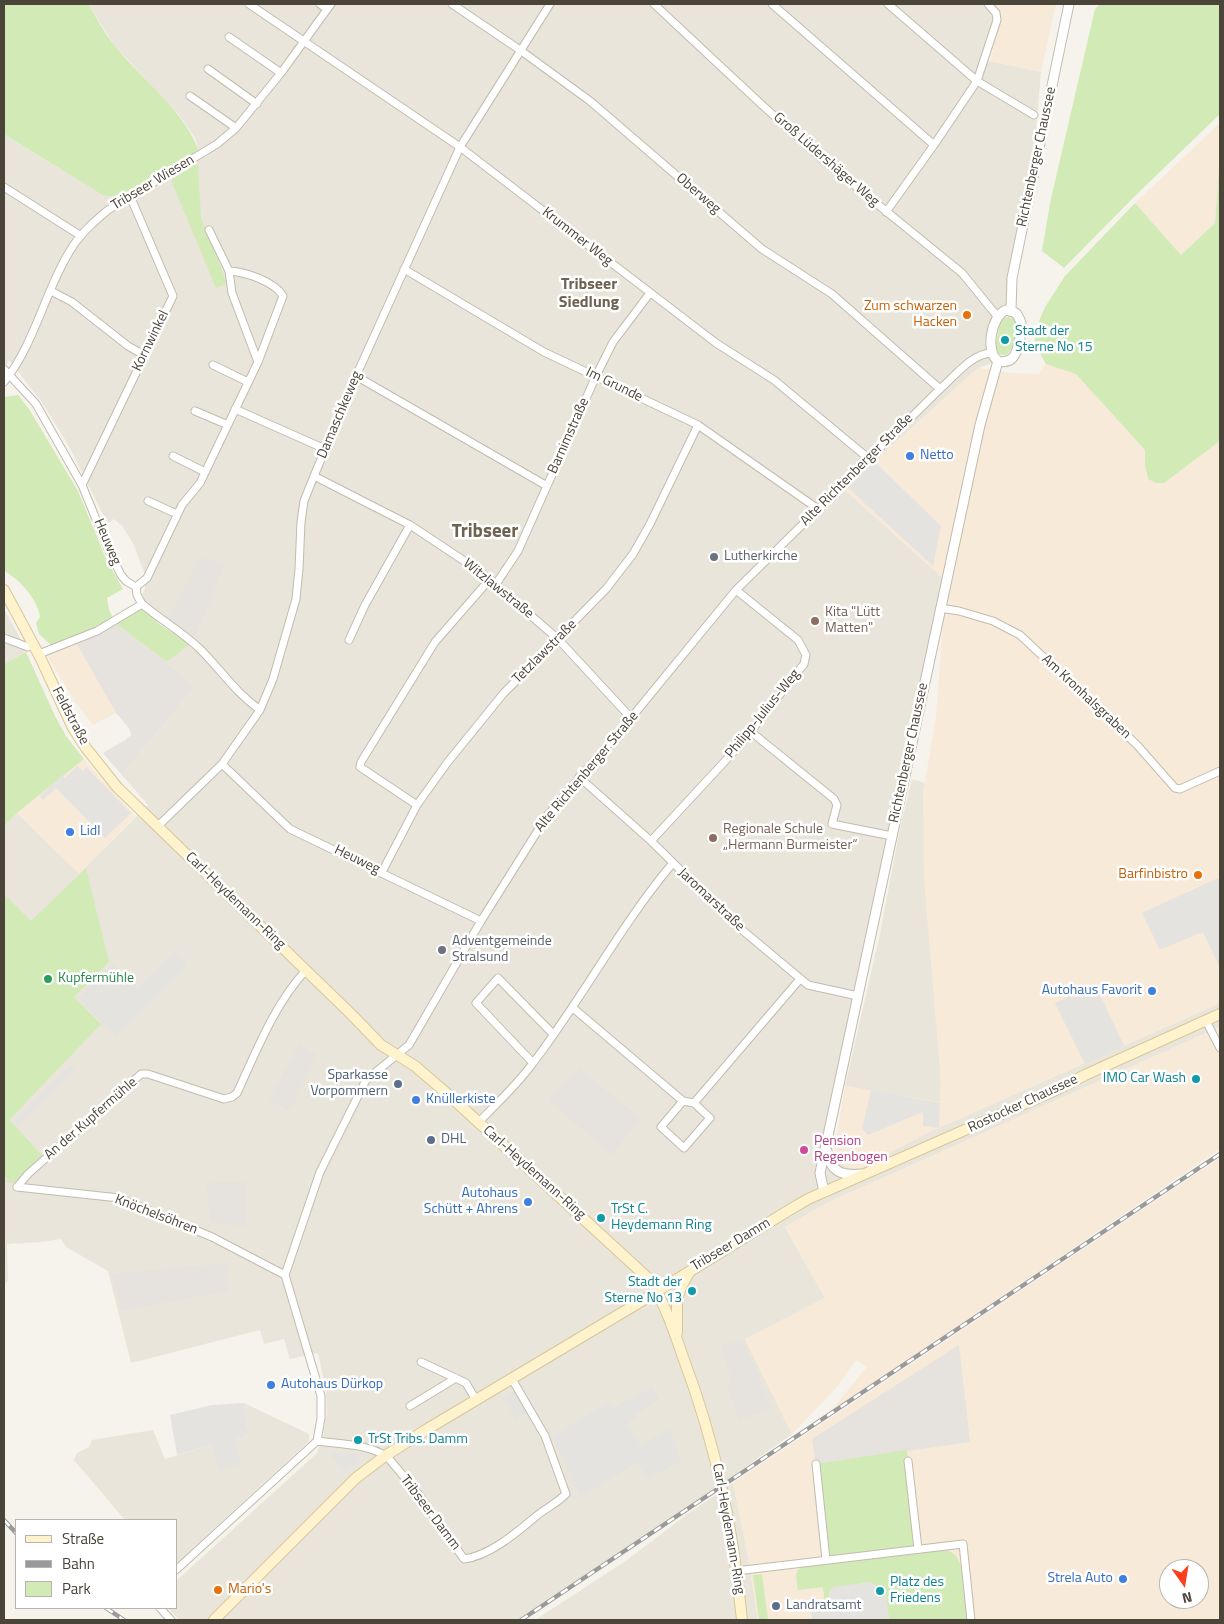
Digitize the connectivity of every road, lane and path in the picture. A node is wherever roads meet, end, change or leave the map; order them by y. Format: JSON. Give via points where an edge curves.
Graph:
{"nodes":[{"id":1,"x":249,"y":4,"type":"edge"},
{"id":2,"x":320,"y":4,"type":"edge"},
{"id":3,"x":452,"y":4,"type":"edge"},
{"id":4,"x":550,"y":4,"type":"edge"},
{"id":5,"x":654,"y":4,"type":"edge"},
{"id":6,"x":772,"y":4,"type":"edge"},
{"id":7,"x":888,"y":4,"type":"edge"},
{"id":8,"x":988,"y":4,"type":"edge"},
{"id":9,"x":1069,"y":4,"type":"edge"},
{"id":10,"x":329,"y":6,"type":"edge"},
{"id":11,"x":229,"y":37,"type":"dead end"},
{"id":12,"x":304,"y":42,"type":"junction"},
{"id":13,"x":520,"y":50,"type":"junction"},
{"id":14,"x":208,"y":69,"type":"dead end"},
{"id":15,"x":281,"y":73,"type":"junction"},
{"id":16,"x":977,"y":82,"type":"junction"},
{"id":17,"x":190,"y":96,"type":"dead end"},
{"id":18,"x":257,"y":104,"type":"junction"},
{"id":19,"x":1034,"y":116,"type":"dead end"},
{"id":20,"x":236,"y":128,"type":"junction"},
{"id":21,"x":934,"y":145,"type":"junction"},
{"id":22,"x":460,"y":147,"type":"junction"},
{"id":23,"x":4,"y":187,"type":"edge"},
{"id":24,"x":130,"y":196,"type":"junction"},
{"id":25,"x":886,"y":212,"type":"junction"},
{"id":26,"x":209,"y":230,"type":"dead end"},
{"id":27,"x":81,"y":236,"type":"junction"},
{"id":28,"x":404,"y":269,"type":"junction"},
{"id":29,"x":229,"y":271,"type":"junction"},
{"id":30,"x":51,"y":291,"type":"junction"},
{"id":31,"x":650,"y":293,"type":"junction"},
{"id":32,"x":1011,"y":310,"type":"junction"},
{"id":33,"x":997,"y":316,"type":"junction"},
{"id":34,"x":991,"y":353,"type":"junction"},
{"id":35,"x":144,"y":355,"type":"junction"},
{"id":36,"x":998,"y":361,"type":"junction"},
{"id":37,"x":258,"y":362,"type":"junction"},
{"id":38,"x":214,"y":365,"type":"dead end"},
{"id":39,"x":4,"y":369,"type":"edge"},
{"id":40,"x":10,"y":374,"type":"junction"},
{"id":41,"x":356,"y":376,"type":"junction"},
{"id":42,"x":596,"y":376,"type":"junction"},
{"id":43,"x":4,"y":382,"type":"edge"},
{"id":44,"x":248,"y":382,"type":"junction"},
{"id":45,"x":940,"y":389,"type":"junction"},
{"id":46,"x":235,"y":410,"type":"junction"},
{"id":47,"x":195,"y":411,"type":"dead end"},
{"id":48,"x":228,"y":425,"type":"junction"},
{"id":49,"x":698,"y":425,"type":"junction"},
{"id":50,"x":325,"y":449,"type":"junction"},
{"id":51,"x":173,"y":456,"type":"dead end"},
{"id":52,"x":868,"y":458,"type":"junction"},
{"id":53,"x":205,"y":472,"type":"junction"},
{"id":54,"x":314,"y":476,"type":"junction"},
{"id":55,"x":82,"y":485,"type":"junction"},
{"id":56,"x":547,"y":486,"type":"junction"},
{"id":57,"x":148,"y":501,"type":"dead end"},
{"id":58,"x":818,"y":510,"type":"junction"},
{"id":59,"x":177,"y":514,"type":"junction"},
{"id":60,"x":410,"y":525,"type":"junction"},
{"id":61,"x":493,"y":582,"type":"junction"},
{"id":62,"x":136,"y":587,"type":"junction"},
{"id":63,"x":4,"y":590,"type":"edge"},
{"id":64,"x":736,"y":590,"type":"junction"},
{"id":65,"x":142,"y":604,"type":"junction"},
{"id":66,"x":940,"y":608,"type":"junction"},
{"id":67,"x":4,"y":638,"type":"edge"},
{"id":68,"x":349,"y":640,"type":"dead end"},
{"id":69,"x":558,"y":640,"type":"junction"},
{"id":70,"x":33,"y":644,"type":"junction"},
{"id":71,"x":39,"y":654,"type":"junction"},
{"id":72,"x":260,"y":710,"type":"junction"},
{"id":73,"x":631,"y":718,"type":"junction"},
{"id":74,"x":750,"y":731,"type":"junction"},
{"id":75,"x":222,"y":764,"type":"junction"},
{"id":76,"x":1220,"y":771,"type":"edge"},
{"id":77,"x":579,"y":777,"type":"junction"},
{"id":78,"x":417,"y":805,"type":"junction"},
{"id":79,"x":158,"y":826,"type":"junction"},
{"id":80,"x":892,"y":836,"type":"junction"},
{"id":81,"x":651,"y":842,"type":"junction"},
{"id":82,"x":672,"y":864,"type":"junction"},
{"id":83,"x":382,"y":872,"type":"junction"},
{"id":84,"x":480,"y":921,"type":"junction"},
{"id":85,"x":306,"y":970,"type":"junction"},
{"id":86,"x":800,"y":979,"type":"junction"},
{"id":87,"x":858,"y":996,"type":"junction"},
{"id":88,"x":573,"y":1008,"type":"junction"},
{"id":89,"x":1220,"y":1014,"type":"edge"},
{"id":90,"x":1206,"y":1021,"type":"junction"},
{"id":91,"x":553,"y":1034,"type":"junction"},
{"id":92,"x":1220,"y":1048,"type":"edge"},
{"id":93,"x":398,"y":1055,"type":"junction"},
{"id":94,"x":533,"y":1063,"type":"junction"},
{"id":95,"x":683,"y":1101,"type":"junction"},
{"id":96,"x":694,"y":1103,"type":"junction"},
{"id":97,"x":479,"y":1122,"type":"junction"},
{"id":98,"x":827,"y":1146,"type":"junction"},
{"id":99,"x":870,"y":1173,"type":"junction"},
{"id":100,"x":17,"y":1187,"type":"joint"},
{"id":101,"x":824,"y":1192,"type":"junction"},
{"id":102,"x":692,"y":1268,"type":"junction"},
{"id":103,"x":285,"y":1275,"type":"junction"},
{"id":104,"x":657,"y":1292,"type":"junction"},
{"id":105,"x":676,"y":1337,"type":"junction"},
{"id":106,"x":421,"y":1362,"type":"dead end"},
{"id":107,"x":456,"y":1378,"type":"junction"},
{"id":108,"x":512,"y":1379,"type":"junction"},
{"id":109,"x":476,"y":1400,"type":"junction"},
{"id":110,"x":410,"y":1406,"type":"dead end"},
{"id":111,"x":318,"y":1441,"type":"junction"},
{"id":112,"x":384,"y":1455,"type":"junction"},
{"id":113,"x":908,"y":1461,"type":"dead end"},
{"id":114,"x":816,"y":1464,"type":"dead end"},
{"id":115,"x":918,"y":1549,"type":"junction"},
{"id":116,"x":826,"y":1560,"type":"junction"},
{"id":117,"x":178,"y":1568,"type":"edge"},
{"id":118,"x":736,"y":1570,"type":"junction"},
{"id":119,"x":161,"y":1609,"type":"edge"},
{"id":120,"x":171,"y":1620,"type":"edge"},
{"id":121,"x":212,"y":1620,"type":"edge"},
{"id":122,"x":742,"y":1620,"type":"edge"},
{"id":123,"x":971,"y":1620,"type":"edge"}],
"edges":[{"from":1,"to":12,"type":"street","name":"Krummer Weg"},
{"from":2,"to":10,"type":"street"},
{"from":3,"to":13,"type":"street","name":"Oberweg"},
{"from":4,"to":13,"type":"street","name":"Damaschkeweg"},
{"from":5,"to":25,"type":"street","name":"Groß Lüdershäger Weg","via":[[822,159]]},
{"from":6,"to":21,"type":"street"},
{"from":7,"to":16,"type":"street"},
{"from":8,"to":16,"type":"street","via":[[996,13],[997,20]]},
{"from":9,"to":32,"type":"street","name":"Richtenberger Chaussee","via":[[1012,278]]},
{"from":10,"to":12,"type":"street","name":"Tribseer Wiesen"},
{"from":11,"to":15,"type":"street"},
{"from":12,"to":15,"type":"street","name":"Tribseer Wiesen"},
{"from":12,"to":22,"type":"street","name":"Krummer Weg"},
{"from":13,"to":22,"type":"street","name":"Damaschkeweg"},
{"from":13,"to":45,"type":"street","name":"Oberweg","via":[[590,101],[762,249],[832,294]]},
{"from":14,"to":18,"type":"street"},
{"from":15,"to":18,"type":"street","name":"Tribseer Wiesen"},
{"from":16,"to":19,"type":"street"},
{"from":16,"to":21,"type":"street"},
{"from":17,"to":20,"type":"street"},
{"from":18,"to":20,"type":"street","name":"Tribseer Wiesen"},
{"from":20,"to":24,"type":"street","name":"Tribseer Wiesen","via":[[217,144]]},
{"from":21,"to":25,"type":"street"},
{"from":22,"to":28,"type":"street","name":"Damaschkeweg"},
{"from":22,"to":31,"type":"street","name":"Krummer Weg"},
{"from":23,"to":27,"type":"street"},
{"from":24,"to":27,"type":"street","name":"Tribseer Wiesen","via":[[108,210]]},
{"from":24,"to":35,"type":"street","name":"Kornwinkel","via":[[173,296]]},
{"from":25,"to":33,"type":"street","name":"Groß Lüdershäger Weg","via":[[962,274]]},
{"from":26,"to":29,"type":"street"},
{"from":27,"to":30,"type":"street","name":"Tribseer Wiesen"},
{"from":28,"to":41,"type":"street","name":"Damaschkeweg"},
{"from":28,"to":42,"type":"street","name":"Im Grunde","via":[[544,352]]},
{"from":29,"to":37,"type":"street","via":[[232,293]]},
{"from":29,"to":37,"type":"street","via":[[269,283],[283,296]]},
{"from":30,"to":35,"type":"street","via":[[72,302]]},
{"from":30,"to":40,"type":"street","name":"Tribseer Wiesen"},
{"from":31,"to":42,"type":"street","name":"Barnimstraße","via":[[613,342]]},
{"from":31,"to":52,"type":"street","name":"Krummer Weg","via":[[716,343],[774,380]]},
{"from":32,"to":33,"type":"street"},
{"from":32,"to":36,"type":"street","via":[[1020,318],[1018,349],[1010,360]]},
{"from":33,"to":34,"type":"street"},
{"from":34,"to":36,"type":"street"},
{"from":34,"to":45,"type":"street","name":"Alte Richtenberger Straße","via":[[975,357]]},
{"from":35,"to":55,"type":"street","name":"Kornwinkel"},
{"from":36,"to":66,"type":"street","name":"Richtenberger Chaussee","via":[[980,425]]},
{"from":37,"to":44,"type":"street"},
{"from":38,"to":44,"type":"street"},
{"from":39,"to":40,"type":"street","name":"Heuweg"},
{"from":40,"to":43,"type":"street","name":"Tribseer Wiesen"},
{"from":40,"to":55,"type":"street","name":"Heuweg","via":[[36,404]]},
{"from":41,"to":50,"type":"street","name":"Damaschkeweg"},
{"from":41,"to":56,"type":"street"},
{"from":42,"to":49,"type":"street","name":"Im Grunde"},
{"from":42,"to":56,"type":"street","name":"Barnimstraße"},
{"from":44,"to":46,"type":"street"},
{"from":45,"to":52,"type":"street","name":"Alte Richtenberger Straße"},
{"from":46,"to":48,"type":"street"},
{"from":46,"to":50,"type":"street"},
{"from":47,"to":48,"type":"street"},
{"from":48,"to":53,"type":"street"},
{"from":49,"to":58,"type":"street","name":"Im Grunde"},
{"from":49,"to":69,"type":"street","name":"Tetzlawstraße","via":[[633,554]]},
{"from":50,"to":54,"type":"street","name":"Damaschkeweg"},
{"from":51,"to":53,"type":"street"},
{"from":52,"to":58,"type":"street","name":"Alte Richtenberger Straße"},
{"from":53,"to":59,"type":"street"},
{"from":54,"to":60,"type":"street","name":"Witzlawstraße"},
{"from":54,"to":72,"type":"street","name":"Damaschkeweg","via":[[300,522],[296,599]]},
{"from":55,"to":62,"type":"street","name":"Heuweg","via":[[115,564],[126,581]]},
{"from":56,"to":61,"type":"street","name":"Barnimstraße","via":[[518,552]]},
{"from":57,"to":59,"type":"street"},
{"from":58,"to":64,"type":"street","name":"Alte Richtenberger Straße"},
{"from":59,"to":62,"type":"street","via":[[147,578]]},
{"from":60,"to":61,"type":"street","name":"Witzlawstraße"},
{"from":60,"to":68,"type":"street"},
{"from":61,"to":69,"type":"street","name":"Witzlawstraße"},
{"from":61,"to":78,"type":"street","name":"Barnimstraße","via":[[435,642],[361,762],[360,767]]},
{"from":62,"to":65,"type":"street","name":"Heuweg"},
{"from":63,"to":70,"type":"main road","name":"Feldstraße"},
{"from":64,"to":73,"type":"street","name":"Alte Richtenberger Straße"},
{"from":64,"to":74,"type":"street","name":"Philipp-Julius-Weg","via":[[798,640],[806,655],[804,664]]},
{"from":65,"to":71,"type":"street","via":[[97,631]]},
{"from":65,"to":72,"type":"street","via":[[192,642],[247,701]]},
{"from":66,"to":76,"type":"street","name":"Am Kronhalsgraben","via":[[993,621],[1020,635],[1137,745],[1175,788],[1180,789]]},
{"from":66,"to":80,"type":"street","name":"Richtenberger Chaussee"},
{"from":67,"to":70,"type":"street","via":[[28,647]]},
{"from":69,"to":73,"type":"street","name":"Witzlawstraße"},
{"from":69,"to":78,"type":"street","name":"Tetzlawstraße","via":[[548,646],[503,694]]},
{"from":70,"to":71,"type":"main road","name":"Feldstraße"},
{"from":71,"to":79,"type":"main road","name":"Feldstraße","via":[[86,748],[117,787]]},
{"from":72,"to":75,"type":"street","name":"Damaschkeweg"},
{"from":73,"to":77,"type":"street","name":"Alte Richtenberger Straße"},
{"from":74,"to":80,"type":"street","via":[[834,798],[837,805],[832,824]]},
{"from":74,"to":81,"type":"street","name":"Philipp-Julius-Weg"},
{"from":75,"to":79,"type":"street","name":"Damaschkeweg"},
{"from":75,"to":83,"type":"street","name":"Heuweg","via":[[290,829]]},
{"from":77,"to":81,"type":"street","name":"Jaromarstraße"},
{"from":77,"to":84,"type":"street","name":"Alte Richtenberger Straße","via":[[547,816]]},
{"from":78,"to":83,"type":"street","name":"Tetzlawstraße"},
{"from":79,"to":85,"type":"main road","name":"Carl-Heydemann-Ring"},
{"from":80,"to":87,"type":"street","name":"Richtenberger Chaussee"},
{"from":81,"to":82,"type":"street","name":"Jaromarstraße"},
{"from":82,"to":86,"type":"street","name":"Jaromarstraße","via":[[735,924]]},
{"from":82,"to":88,"type":"street","via":[[646,895]]},
{"from":83,"to":84,"type":"street","name":"Heuweg"},
{"from":84,"to":93,"type":"street","name":"Alte Richtenberger Straße","via":[[409,1044]]},
{"from":85,"to":93,"type":"main road","name":"Carl-Heydemann-Ring","via":[[380,1045]]},
{"from":85,"to":100,"type":"street","name":"An der Kupfermühle","via":[[270,1021],[237,1093],[232,1097],[224,1099],[141,1074]]},
{"from":86,"to":87,"type":"street","name":"Jaromarstraße","via":[[808,985]]},
{"from":86,"to":96,"type":"street"},
{"from":87,"to":98,"type":"street","name":"Richtenberger Chaussee"},
{"from":88,"to":91,"type":"street"},
{"from":88,"to":95,"type":"street"},
{"from":89,"to":90,"type":"main road","name":"Rostocker Chaussee"},
{"from":90,"to":92,"type":"street"},
{"from":90,"to":99,"type":"main road","name":"Rostocker Chaussee"},
{"from":91,"to":94,"type":"street"},
{"from":91,"to":94,"type":"street","via":[[498,978],[476,1004]]},
{"from":93,"to":97,"type":"main road","name":"Carl-Heydemann-Ring"},
{"from":93,"to":103,"type":"street","name":"Alte Richtenberger Straße","via":[[366,1080],[320,1172]]},
{"from":94,"to":97,"type":"street"},
{"from":95,"to":96,"type":"street"},
{"from":95,"to":96,"type":"street","via":[[661,1127],[684,1148],[710,1118]]},
{"from":97,"to":104,"type":"main road","name":"Carl-Heydemann-Ring","via":[[650,1280]]},
{"from":98,"to":99,"type":"street","via":[[829,1161],[836,1171],[850,1175]]},
{"from":98,"to":101,"type":"street","name":"Richtenberger Chaussee","via":[[820,1173]]},
{"from":99,"to":101,"type":"main road","name":"Rostocker Chaussee"},
{"from":100,"to":103,"type":"street","name":"Knöchelsöhren","via":[[119,1198],[212,1237]]},
{"from":101,"to":102,"type":"main road","name":"Tribseer Damm"},
{"from":102,"to":104,"type":"main road","name":"Tribseer Damm"},
{"from":102,"to":105,"type":"main road","via":[[677,1298]]},
{"from":103,"to":111,"type":"street","via":[[321,1396]]},
{"from":104,"to":105,"type":"main road","name":"Carl-Heydemann-Ring"},
{"from":104,"to":108,"type":"main road","name":"Tribseer Damm"},
{"from":105,"to":118,"type":"main road","name":"Carl-Heydemann-Ring","via":[[714,1452]]},
{"from":106,"to":107,"type":"street"},
{"from":107,"to":109,"type":"street","via":[[466,1383]]},
{"from":107,"to":110,"type":"street"},
{"from":108,"to":109,"type":"main road","name":"Tribseer Damm"},
{"from":108,"to":112,"type":"street","name":"Tribseer Damm","via":[[545,1436],[566,1494],[518,1533],[474,1558],[464,1559],[416,1491]]},
{"from":109,"to":112,"type":"main road","name":"Tribseer Damm"},
{"from":111,"to":112,"type":"street"},
{"from":111,"to":117,"type":"street"},
{"from":112,"to":121,"type":"main road","name":"Tribseer Damm","via":[[356,1478]]},
{"from":113,"to":115,"type":"street"},
{"from":114,"to":116,"type":"street"},
{"from":115,"to":116,"type":"street"},
{"from":115,"to":123,"type":"street","via":[[963,1544]]},
{"from":116,"to":118,"type":"street"},
{"from":118,"to":122,"type":"main road","name":"Carl-Heydemann-Ring"},
{"from":119,"to":120,"type":"street"}]}
